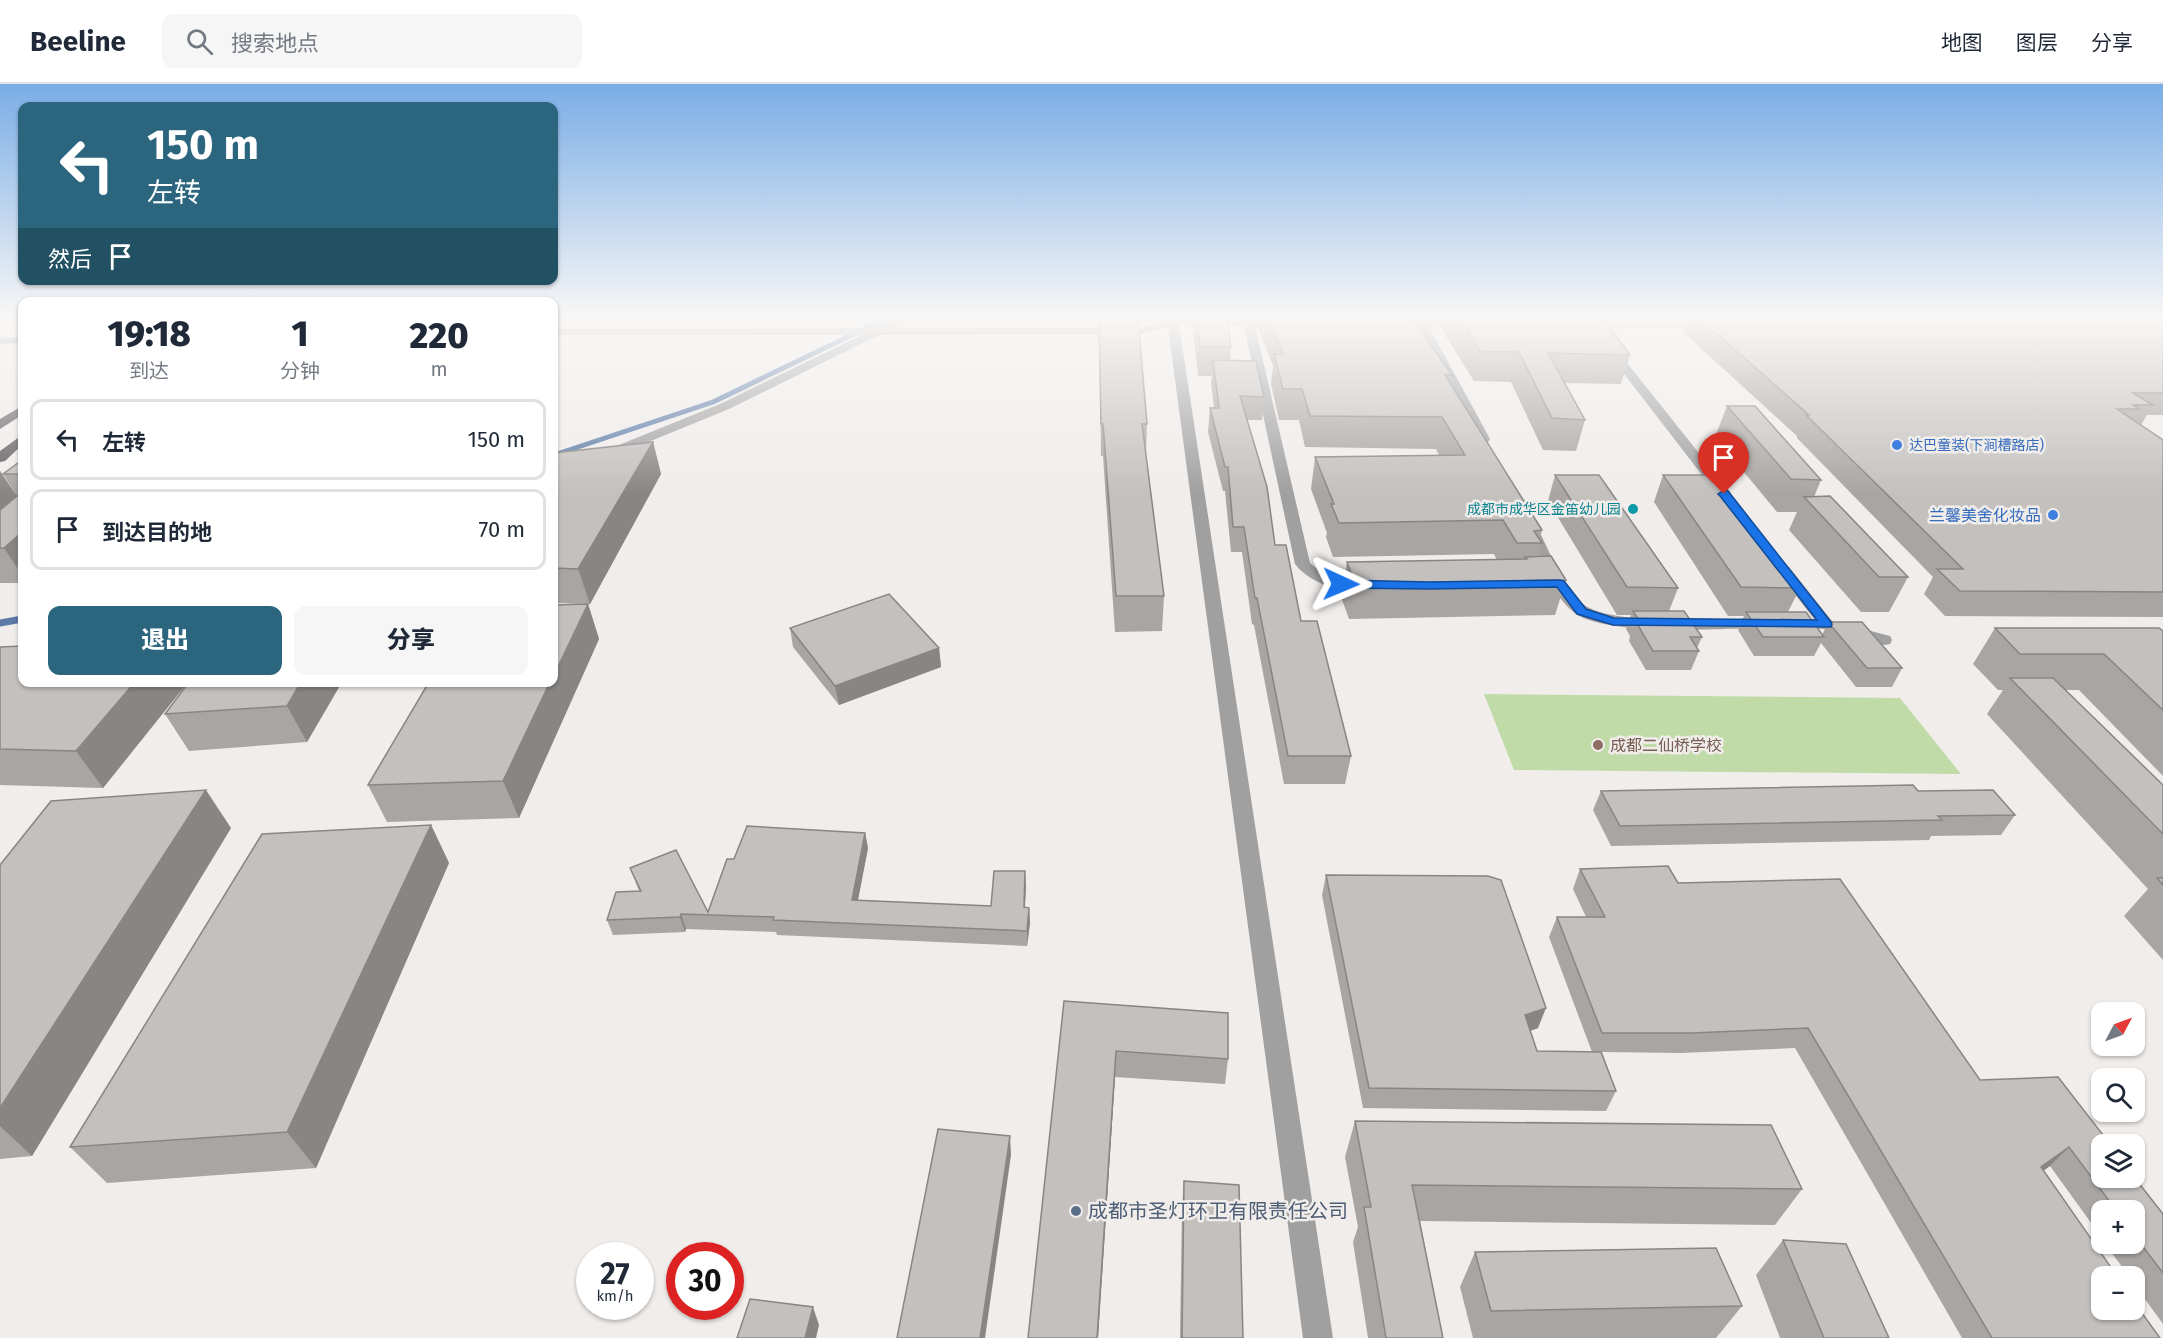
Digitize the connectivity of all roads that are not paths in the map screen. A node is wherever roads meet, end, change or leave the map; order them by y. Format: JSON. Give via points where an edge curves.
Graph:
{"nodes":[{"id":1,"x":788,"y":377,"type":"edge"},
{"id":2,"x":1180,"y":377,"type":"edge"},
{"id":3,"x":1261,"y":377,"type":"edge"},
{"id":4,"x":1450,"y":377,"type":"edge"},
{"id":5,"x":1632,"y":377,"type":"edge"},
{"id":6,"x":18,"y":413,"type":"edge"},
{"id":7,"x":2,"y":423,"type":"edge"},
{"id":8,"x":18,"y":440,"type":"edge"},
{"id":9,"x":18,"y":442,"type":"edge"},
{"id":10,"x":1488,"y":448,"type":"edge"},
{"id":11,"x":0,"y":450,"type":"edge"},
{"id":12,"x":0,"y":458,"type":"edge"},
{"id":13,"x":597,"y":458,"type":"edge"},
{"id":14,"x":1731,"y":503,"type":"edge"},
{"id":15,"x":1521,"y":510,"type":"edge"},
{"id":16,"x":1775,"y":559,"type":"edge"},
{"id":17,"x":1385,"y":585,"type":"edge"},
{"id":18,"x":1826,"y":624,"type":"junction"},
{"id":19,"x":1884,"y":640,"type":"dead end"},
{"id":20,"x":1318,"y":1338,"type":"edge"}],
"edges":[{"from":1,"to":13,"type":"street","via":[[661,435]]},
{"from":2,"to":20,"type":"street"},
{"from":3,"to":17,"type":"street","via":[[1303,564],[1314,576],[1341,584]]},
{"from":4,"to":10,"type":"street"},
{"from":5,"to":14,"type":"street"},
{"from":6,"to":7,"type":"main road"},
{"from":8,"to":11,"type":"main road"},
{"from":9,"to":12,"type":"main road"},
{"from":15,"to":18,"type":"street","via":[[1554,583],[1582,612],[1613,622]]},
{"from":16,"to":18,"type":"street"},
{"from":18,"to":19,"type":"street"}]}
